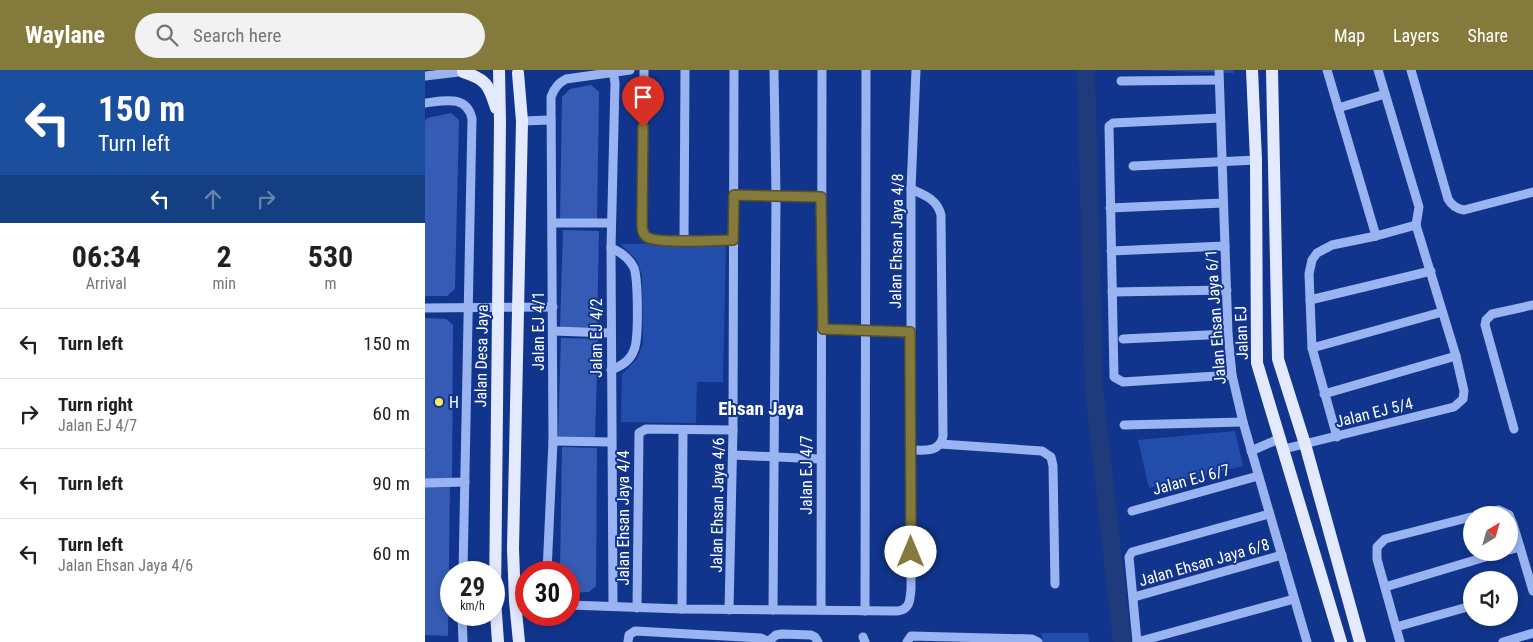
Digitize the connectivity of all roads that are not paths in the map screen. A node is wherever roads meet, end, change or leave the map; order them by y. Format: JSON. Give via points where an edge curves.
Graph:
{"nodes":[{"id":1,"x":501,"y":70,"type":"edge"},
{"id":2,"x":630,"y":70,"type":"edge"},
{"id":3,"x":644,"y":70,"type":"edge"},
{"id":4,"x":685,"y":70,"type":"edge"},
{"id":5,"x":734,"y":70,"type":"edge"},
{"id":6,"x":775,"y":70,"type":"edge"},
{"id":7,"x":822,"y":70,"type":"edge"},
{"id":8,"x":866,"y":70,"type":"edge"},
{"id":9,"x":916,"y":70,"type":"edge"},
{"id":10,"x":1252,"y":70,"type":"edge"},
{"id":11,"x":1272,"y":70,"type":"edge"},
{"id":12,"x":1327,"y":70,"type":"edge"},
{"id":13,"x":1378,"y":70,"type":"edge"},
{"id":14,"x":1411,"y":70,"type":"edge"},
{"id":15,"x":468,"y":71,"type":"edge"},
{"id":16,"x":521,"y":71,"type":"edge"},
{"id":17,"x":613,"y":71,"type":"edge"},
{"id":18,"x":1219,"y":75,"type":"edge"},
{"id":19,"x":425,"y":76,"type":"edge"},
{"id":20,"x":1121,"y":81,"type":"dead end"},
{"id":21,"x":1385,"y":94,"type":"junction"},
{"id":22,"x":425,"y":103,"type":"edge"},
{"id":23,"x":1338,"y":108,"type":"junction"},
{"id":24,"x":1221,"y":118,"type":"junction"},
{"id":25,"x":551,"y":120,"type":"junction"},
{"id":26,"x":522,"y":121,"type":"junction"},
{"id":27,"x":500,"y":122,"type":"junction"},
{"id":28,"x":1256,"y":160,"type":"junction"},
{"id":29,"x":1222,"y":162,"type":"junction"},
{"id":30,"x":500,"y":166,"type":"junction"},
{"id":31,"x":1133,"y":166,"type":"dead end"},
{"id":32,"x":520,"y":168,"type":"junction"},
{"id":33,"x":911,"y":189,"type":"junction"},
{"id":34,"x":1533,"y":192,"type":"edge"},
{"id":35,"x":734,"y":195,"type":"junction"},
{"id":36,"x":776,"y":196,"type":"junction"},
{"id":37,"x":821,"y":197,"type":"junction"},
{"id":38,"x":1223,"y":203,"type":"junction"},
{"id":39,"x":1110,"y":208,"type":"junction"},
{"id":40,"x":553,"y":223,"type":"junction"},
{"id":41,"x":611,"y":223,"type":"junction"},
{"id":42,"x":1416,"y":224,"type":"junction"},
{"id":43,"x":1376,"y":236,"type":"junction"},
{"id":44,"x":733,"y":240,"type":"junction"},
{"id":45,"x":684,"y":241,"type":"junction"},
{"id":46,"x":1225,"y":246,"type":"junction"},
{"id":47,"x":611,"y":248,"type":"junction"},
{"id":48,"x":1111,"y":251,"type":"junction"},
{"id":49,"x":1431,"y":271,"type":"junction"},
{"id":50,"x":1227,"y":290,"type":"junction"},
{"id":51,"x":1112,"y":292,"type":"junction"},
{"id":52,"x":1310,"y":300,"type":"junction"},
{"id":53,"x":1533,"y":305,"type":"edge"},
{"id":54,"x":553,"y":307,"type":"junction"},
{"id":55,"x":425,"y":308,"type":"edge"},
{"id":56,"x":468,"y":308,"type":"junction"},
{"id":57,"x":498,"y":308,"type":"junction"},
{"id":58,"x":519,"y":308,"type":"junction"},
{"id":59,"x":1442,"y":312,"type":"junction"},
{"id":60,"x":823,"y":329,"type":"junction"},
{"id":61,"x":865,"y":330,"type":"junction"},
{"id":62,"x":553,"y":331,"type":"junction"},
{"id":63,"x":910,"y":332,"type":"junction"},
{"id":64,"x":611,"y":334,"type":"junction"},
{"id":65,"x":1228,"y":334,"type":"junction"},
{"id":66,"x":1123,"y":339,"type":"dead end"},
{"id":67,"x":1312,"y":348,"type":"junction"},
{"id":68,"x":1456,"y":356,"type":"junction"},
{"id":69,"x":611,"y":370,"type":"junction"},
{"id":70,"x":1231,"y":376,"type":"junction"},
{"id":71,"x":1325,"y":394,"type":"junction"},
{"id":72,"x":1243,"y":422,"type":"junction"},
{"id":73,"x":1124,"y":425,"type":"dead end"},
{"id":74,"x":1514,"y":429,"type":"dead end"},
{"id":75,"x":683,"y":430,"type":"junction"},
{"id":76,"x":733,"y":430,"type":"junction"},
{"id":77,"x":1337,"y":437,"type":"junction"},
{"id":78,"x":553,"y":441,"type":"junction"},
{"id":79,"x":611,"y":442,"type":"junction"},
{"id":80,"x":941,"y":444,"type":"junction"},
{"id":81,"x":1283,"y":444,"type":"junction"},
{"id":82,"x":1305,"y":444,"type":"junction"},
{"id":83,"x":911,"y":450,"type":"junction"},
{"id":84,"x":1251,"y":450,"type":"junction"},
{"id":85,"x":733,"y":455,"type":"junction"},
{"id":86,"x":774,"y":458,"type":"junction"},
{"id":87,"x":820,"y":458,"type":"junction"},
{"id":88,"x":1258,"y":476,"type":"junction"},
{"id":89,"x":465,"y":482,"type":"junction"},
{"id":90,"x":425,"y":483,"type":"edge"},
{"id":91,"x":1132,"y":511,"type":"dead end"},
{"id":92,"x":1269,"y":514,"type":"junction"},
{"id":93,"x":1463,"y":519,"type":"edge"},
{"id":94,"x":1518,"y":539,"type":"edge"},
{"id":95,"x":1521,"y":547,"type":"junction"},
{"id":96,"x":1518,"y":548,"type":"edge"},
{"id":97,"x":1282,"y":555,"type":"junction"},
{"id":98,"x":463,"y":561,"type":"edge"},
{"id":99,"x":548,"y":561,"type":"edge"},
{"id":100,"x":1471,"y":561,"type":"edge"},
{"id":101,"x":515,"y":564,"type":"edge"},
{"id":102,"x":1055,"y":584,"type":"dead end"},
{"id":103,"x":1385,"y":586,"type":"junction"},
{"id":104,"x":1533,"y":591,"type":"edge"},
{"id":105,"x":1134,"y":596,"type":"junction"},
{"id":106,"x":1294,"y":599,"type":"junction"},
{"id":107,"x":580,"y":605,"type":"edge"},
{"id":108,"x":613,"y":606,"type":"junction"},
{"id":109,"x":637,"y":608,"type":"junction"},
{"id":110,"x":1463,"y":608,"type":"edge"},
{"id":111,"x":682,"y":610,"type":"junction"},
{"id":112,"x":729,"y":610,"type":"junction"},
{"id":113,"x":773,"y":610,"type":"junction"},
{"id":114,"x":821,"y":610,"type":"junction"},
{"id":115,"x":865,"y":611,"type":"junction"},
{"id":116,"x":463,"y":626,"type":"edge"},
{"id":117,"x":519,"y":626,"type":"edge"},
{"id":118,"x":1396,"y":627,"type":"junction"},
{"id":119,"x":1533,"y":633,"type":"edge"},
{"id":120,"x":679,"y":638,"type":"edge"},
{"id":121,"x":724,"y":639,"type":"edge"},
{"id":122,"x":952,"y":639,"type":"edge"},
{"id":123,"x":995,"y":640,"type":"edge"},
{"id":124,"x":463,"y":642,"type":"edge"},
{"id":125,"x":499,"y":642,"type":"edge"},
{"id":126,"x":519,"y":642,"type":"edge"},
{"id":127,"x":629,"y":642,"type":"edge"},
{"id":128,"x":770,"y":642,"type":"edge"},
{"id":129,"x":818,"y":642,"type":"edge"},
{"id":130,"x":907,"y":642,"type":"edge"},
{"id":131,"x":1038,"y":642,"type":"edge"},
{"id":132,"x":1137,"y":642,"type":"edge"},
{"id":133,"x":1306,"y":642,"type":"edge"},
{"id":134,"x":1341,"y":642,"type":"edge"},
{"id":135,"x":1360,"y":642,"type":"edge"},
{"id":136,"x":1400,"y":642,"type":"edge"},
{"id":137,"x":1503,"y":642,"type":"edge"}],
"edges":[{"from":1,"to":16,"type":"main road","via":[[510,73]]},
{"from":1,"to":27,"type":"main road","name":"Jalan Desa Jaya"},
{"from":2,"to":17,"type":"street"},
{"from":3,"to":45,"type":"street","via":[[643,233],[654,240]]},
{"from":4,"to":45,"type":"street"},
{"from":5,"to":35,"type":"street","name":"Jalan Ehsan Jaya 4/6"},
{"from":6,"to":36,"type":"street"},
{"from":7,"to":37,"type":"street","name":"Jalan EJ 4/7"},
{"from":8,"to":61,"type":"street"},
{"from":9,"to":33,"type":"street","name":"Jalan Ehsan Jaya 4/8"},
{"from":10,"to":28,"type":"main road","name":"Jalan EJ"},
{"from":11,"to":82,"type":"main road","via":[[1278,359]]},
{"from":12,"to":23,"type":"street"},
{"from":13,"to":21,"type":"street"},
{"from":14,"to":34,"type":"street","via":[[1451,204],[1464,210]]},
{"from":15,"to":19,"type":"street"},
{"from":15,"to":27,"type":"main road","via":[[486,84]]},
{"from":16,"to":26,"type":"main road"},
{"from":17,"to":25,"type":"street","name":"Jalan EJ 4/1","via":[[559,82],[551,97]]},
{"from":17,"to":41,"type":"street","name":"Jalan EJ 4/2"},
{"from":18,"to":20,"type":"street"},
{"from":18,"to":24,"type":"street","name":"Jalan Ehsan Jaya 6/1"},
{"from":21,"to":23,"type":"street"},
{"from":21,"to":42,"type":"street","via":[[1419,207]]},
{"from":22,"to":56,"type":"street","via":[[458,100],[466,106],[472,118]]},
{"from":23,"to":43,"type":"street"},
{"from":24,"to":29,"type":"street","name":"Jalan Ehsan Jaya 6/1"},
{"from":24,"to":39,"type":"street","via":[[1110,124]]},
{"from":25,"to":26,"type":"street"},
{"from":25,"to":40,"type":"street","name":"Jalan EJ 4/1"},
{"from":26,"to":32,"type":"main road"},
{"from":27,"to":30,"type":"main road","name":"Jalan Desa Jaya"},
{"from":28,"to":29,"type":"street"},
{"from":28,"to":81,"type":"main road","name":"Jalan EJ","via":[[1256,352]]},
{"from":29,"to":31,"type":"street"},
{"from":29,"to":38,"type":"street","name":"Jalan Ehsan Jaya 6/1"},
{"from":30,"to":32,"type":"main road"},
{"from":30,"to":57,"type":"main road","name":"Jalan Desa Jaya"},
{"from":32,"to":58,"type":"main road"},
{"from":33,"to":63,"type":"street","name":"Jalan Ehsan Jaya 4/8"},
{"from":33,"to":80,"type":"street","via":[[937,204],[941,215]]},
{"from":35,"to":36,"type":"street"},
{"from":35,"to":44,"type":"street","name":"Jalan Ehsan Jaya 4/6"},
{"from":36,"to":37,"type":"street"},
{"from":36,"to":86,"type":"street"},
{"from":37,"to":60,"type":"street","name":"Jalan EJ 4/7"},
{"from":38,"to":39,"type":"street"},
{"from":38,"to":46,"type":"street","name":"Jalan Ehsan Jaya 6/1"},
{"from":39,"to":48,"type":"street"},
{"from":40,"to":41,"type":"street"},
{"from":40,"to":54,"type":"street","name":"Jalan EJ 4/1"},
{"from":41,"to":47,"type":"street","name":"Jalan EJ 4/2"},
{"from":42,"to":43,"type":"street"},
{"from":42,"to":49,"type":"street"},
{"from":43,"to":52,"type":"street","via":[[1325,247],[1317,253],[1310,268]]},
{"from":44,"to":45,"type":"street"},
{"from":44,"to":76,"type":"street","name":"Jalan Ehsan Jaya 4/6"},
{"from":46,"to":48,"type":"street"},
{"from":46,"to":50,"type":"street","name":"Jalan Ehsan Jaya 6/1"},
{"from":47,"to":64,"type":"street","name":"Jalan EJ 4/2"},
{"from":47,"to":69,"type":"street","via":[[627,258],[636,275],[637,338],[631,356]]},
{"from":48,"to":51,"type":"street"},
{"from":49,"to":52,"type":"street"},
{"from":49,"to":59,"type":"street"},
{"from":50,"to":51,"type":"street"},
{"from":50,"to":65,"type":"street","name":"Jalan Ehsan Jaya 6/1"},
{"from":51,"to":70,"type":"street","via":[[1116,379],[1123,382]]},
{"from":52,"to":67,"type":"street"},
{"from":53,"to":74,"type":"street","via":[[1492,314],[1485,325]]},
{"from":54,"to":58,"type":"street"},
{"from":54,"to":62,"type":"street","name":"Jalan EJ 4/1"},
{"from":55,"to":56,"type":"street"},
{"from":56,"to":57,"type":"street"},
{"from":56,"to":89,"type":"street"},
{"from":57,"to":58,"type":"street"},
{"from":57,"to":125,"type":"main road","name":"Jalan Desa Jaya","via":[[495,599]]},
{"from":58,"to":101,"type":"main road"},
{"from":59,"to":67,"type":"street"},
{"from":59,"to":68,"type":"street"},
{"from":60,"to":61,"type":"street"},
{"from":60,"to":87,"type":"street","name":"Jalan EJ 4/7"},
{"from":61,"to":63,"type":"street"},
{"from":61,"to":115,"type":"street"},
{"from":62,"to":64,"type":"street"},
{"from":62,"to":78,"type":"street","name":"Jalan EJ 4/1"},
{"from":63,"to":83,"type":"street","name":"Jalan Ehsan Jaya 4/8"},
{"from":64,"to":69,"type":"street","name":"Jalan EJ 4/2"},
{"from":65,"to":66,"type":"street"},
{"from":65,"to":70,"type":"street","name":"Jalan Ehsan Jaya 6/1"},
{"from":67,"to":71,"type":"street"},
{"from":68,"to":71,"type":"street"},
{"from":68,"to":77,"type":"street","name":"Jalan EJ 5/4","via":[[1464,395],[1458,406]]},
{"from":69,"to":79,"type":"street","name":"Jalan EJ 4/2"},
{"from":70,"to":72,"type":"street","name":"Jalan Ehsan Jaya 6/1"},
{"from":71,"to":77,"type":"street"},
{"from":72,"to":73,"type":"street"},
{"from":72,"to":84,"type":"street","name":"Jalan Ehsan Jaya 6/1"},
{"from":75,"to":76,"type":"street","name":"Jalan Ehsan Jaya 4/4"},
{"from":75,"to":109,"type":"street","name":"Jalan Ehsan Jaya 4/4","via":[[646,429],[639,433]]},
{"from":75,"to":111,"type":"street"},
{"from":76,"to":85,"type":"street","name":"Jalan Ehsan Jaya 4/6"},
{"from":77,"to":82,"type":"street","name":"Jalan EJ 5/4"},
{"from":78,"to":79,"type":"street"},
{"from":78,"to":99,"type":"street","name":"Jalan EJ 4/1"},
{"from":79,"to":108,"type":"street","name":"Jalan EJ 4/2"},
{"from":80,"to":83,"type":"street","via":[[934,449]]},
{"from":80,"to":102,"type":"street","via":[[1042,451],[1051,457]]},
{"from":81,"to":82,"type":"street","name":"Jalan EJ 5/4"},
{"from":81,"to":84,"type":"street","name":"Jalan EJ 5/4"},
{"from":81,"to":134,"type":"main road","name":"Jalan EJ"},
{"from":82,"to":135,"type":"main road"},
{"from":83,"to":115,"type":"street","name":"Jalan Ehsan Jaya 4/8","via":[[910,603],[901,611]]},
{"from":84,"to":88,"type":"street","name":"Jalan Ehsan Jaya 6/1"},
{"from":85,"to":86,"type":"street"},
{"from":85,"to":112,"type":"street","name":"Jalan Ehsan Jaya 4/6"},
{"from":86,"to":87,"type":"street"},
{"from":86,"to":113,"type":"street"},
{"from":87,"to":114,"type":"street","name":"Jalan EJ 4/7"},
{"from":88,"to":91,"type":"street","name":"Jalan EJ 6/7"},
{"from":88,"to":92,"type":"street","name":"Jalan Ehsan Jaya 6/1"},
{"from":89,"to":90,"type":"street"},
{"from":89,"to":98,"type":"street"},
{"from":92,"to":97,"type":"street","name":"Jalan Ehsan Jaya 6/1"},
{"from":92,"to":105,"type":"street","via":[[1132,552],[1129,557]]},
{"from":93,"to":103,"type":"street","via":[[1379,543],[1376,551]]},
{"from":94,"to":95,"type":"street"},
{"from":95,"to":96,"type":"street"},
{"from":95,"to":104,"type":"street"},
{"from":97,"to":105,"type":"street","name":"Jalan Ehsan Jaya 6/8"},
{"from":97,"to":106,"type":"street","name":"Jalan Ehsan Jaya 6/1"},
{"from":100,"to":103,"type":"street"},
{"from":103,"to":118,"type":"street"},
{"from":105,"to":132,"type":"street"},
{"from":106,"to":132,"type":"street"},
{"from":106,"to":133,"type":"street","name":"Jalan Ehsan Jaya 6/1"},
{"from":107,"to":108,"type":"street"},
{"from":108,"to":109,"type":"street"},
{"from":109,"to":111,"type":"street"},
{"from":110,"to":118,"type":"street"},
{"from":111,"to":112,"type":"street"},
{"from":112,"to":113,"type":"street"},
{"from":113,"to":114,"type":"street"},
{"from":114,"to":115,"type":"street"},
{"from":116,"to":124,"type":"street"},
{"from":117,"to":126,"type":"main road"},
{"from":118,"to":136,"type":"street"},
{"from":119,"to":137,"type":"street"},
{"from":120,"to":121,"type":"street"},
{"from":120,"to":127,"type":"street","via":[[635,631],[629,635]]},
{"from":121,"to":128,"type":"street","via":[[761,638]]},
{"from":122,"to":123,"type":"street"},
{"from":122,"to":130,"type":"street","via":[[911,636]]},
{"from":123,"to":131,"type":"street","via":[[1032,639]]},
{"from":128,"to":129,"type":"street","via":[[782,634],[811,635]]}]}
